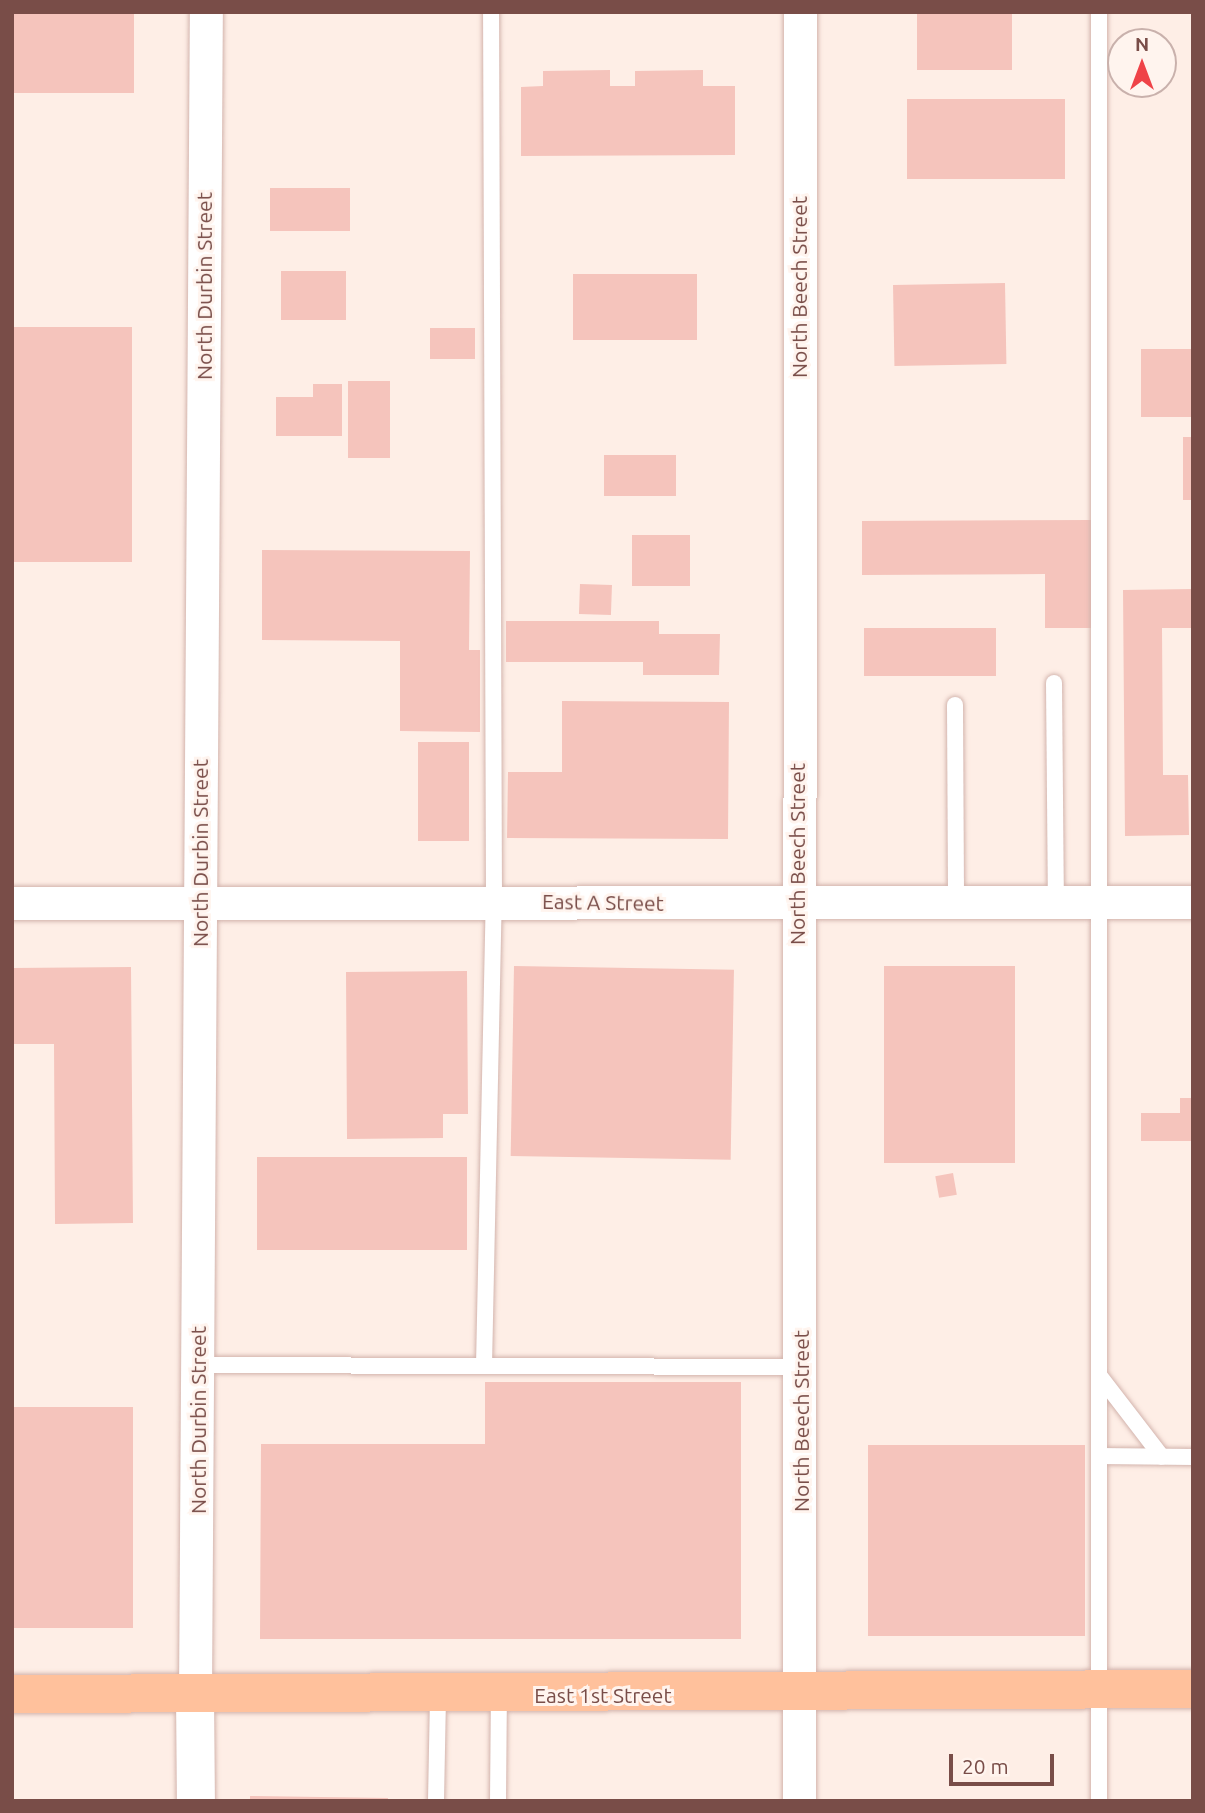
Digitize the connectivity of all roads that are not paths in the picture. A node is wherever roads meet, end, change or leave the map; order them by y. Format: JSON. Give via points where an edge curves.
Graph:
{"nodes":[{"id":1,"x":206,"y":12,"type":"edge"},
{"id":2,"x":491,"y":12,"type":"edge"},
{"id":3,"x":800,"y":12,"type":"edge"},
{"id":4,"x":1099,"y":12,"type":"edge"},
{"id":5,"x":1054,"y":683,"type":"dead end"},
{"id":6,"x":955,"y":705,"type":"dead end"},
{"id":7,"x":494,"y":901,"type":"junction"},
{"id":8,"x":1193,"y":902,"type":"edge"},
{"id":9,"x":12,"y":903,"type":"edge"},
{"id":10,"x":200,"y":903,"type":"junction"},
{"id":11,"x":797,"y":904,"type":"junction"},
{"id":12,"x":956,"y":904,"type":"junction"},
{"id":13,"x":1056,"y":904,"type":"junction"},
{"id":14,"x":1099,"y":904,"type":"junction"},
{"id":15,"x":198,"y":1365,"type":"junction"},
{"id":16,"x":484,"y":1366,"type":"junction"},
{"id":17,"x":802,"y":1367,"type":"junction"},
{"id":18,"x":1099,"y":1376,"type":"junction"},
{"id":19,"x":1099,"y":1456,"type":"junction"},
{"id":20,"x":1162,"y":1457,"type":"junction"},
{"id":21,"x":1193,"y":1457,"type":"edge"},
{"id":22,"x":1099,"y":1689,"type":"junction"},
{"id":23,"x":1193,"y":1689,"type":"edge"},
{"id":24,"x":12,"y":1694,"type":"edge"},
{"id":25,"x":195,"y":1694,"type":"junction"},
{"id":26,"x":438,"y":1694,"type":"junction"},
{"id":27,"x":499,"y":1694,"type":"junction"},
{"id":28,"x":798,"y":1695,"type":"junction"},
{"id":29,"x":197,"y":1801,"type":"edge"},
{"id":30,"x":436,"y":1801,"type":"edge"},
{"id":31,"x":498,"y":1801,"type":"edge"},
{"id":32,"x":799,"y":1801,"type":"edge"},
{"id":33,"x":1099,"y":1801,"type":"edge"}],
"edges":[{"from":1,"to":10,"type":"street","name":"North Durbin Street"},
{"from":2,"to":7,"type":"lane"},
{"from":3,"to":11,"type":"street","name":"North Beech Street"},
{"from":4,"to":14,"type":"lane"},
{"from":5,"to":13,"type":"lane"},
{"from":6,"to":12,"type":"lane"},
{"from":7,"to":10,"type":"street","name":"East A Street"},
{"from":7,"to":11,"type":"street","name":"East A Street"},
{"from":7,"to":16,"type":"lane"},
{"from":8,"to":14,"type":"street","name":"East A Street"},
{"from":9,"to":10,"type":"street","name":"East A Street"},
{"from":10,"to":15,"type":"street","name":"North Durbin Street"},
{"from":11,"to":12,"type":"street","name":"East A Street"},
{"from":11,"to":17,"type":"street","name":"North Beech Street"},
{"from":12,"to":13,"type":"street","name":"East A Street"},
{"from":13,"to":14,"type":"street","name":"East A Street"},
{"from":14,"to":18,"type":"lane"},
{"from":15,"to":16,"type":"lane"},
{"from":15,"to":25,"type":"street","name":"North Durbin Street"},
{"from":16,"to":17,"type":"lane"},
{"from":17,"to":28,"type":"street","name":"North Beech Street"},
{"from":18,"to":19,"type":"lane"},
{"from":18,"to":20,"type":"lane"},
{"from":19,"to":20,"type":"lane"},
{"from":19,"to":22,"type":"lane"},
{"from":20,"to":21,"type":"lane"},
{"from":22,"to":23,"type":"main road","name":"East 1st Street"},
{"from":22,"to":28,"type":"main road","name":"East 1st Street"},
{"from":22,"to":33,"type":"lane"},
{"from":24,"to":25,"type":"main road","name":"East 1st Street"},
{"from":25,"to":26,"type":"main road","name":"East 1st Street"},
{"from":25,"to":29,"type":"main road"},
{"from":26,"to":27,"type":"main road","name":"East 1st Street"},
{"from":26,"to":30,"type":"lane"},
{"from":27,"to":28,"type":"main road","name":"East 1st Street"},
{"from":27,"to":31,"type":"lane"},
{"from":28,"to":32,"type":"street","name":"North Beech Street"}]}
